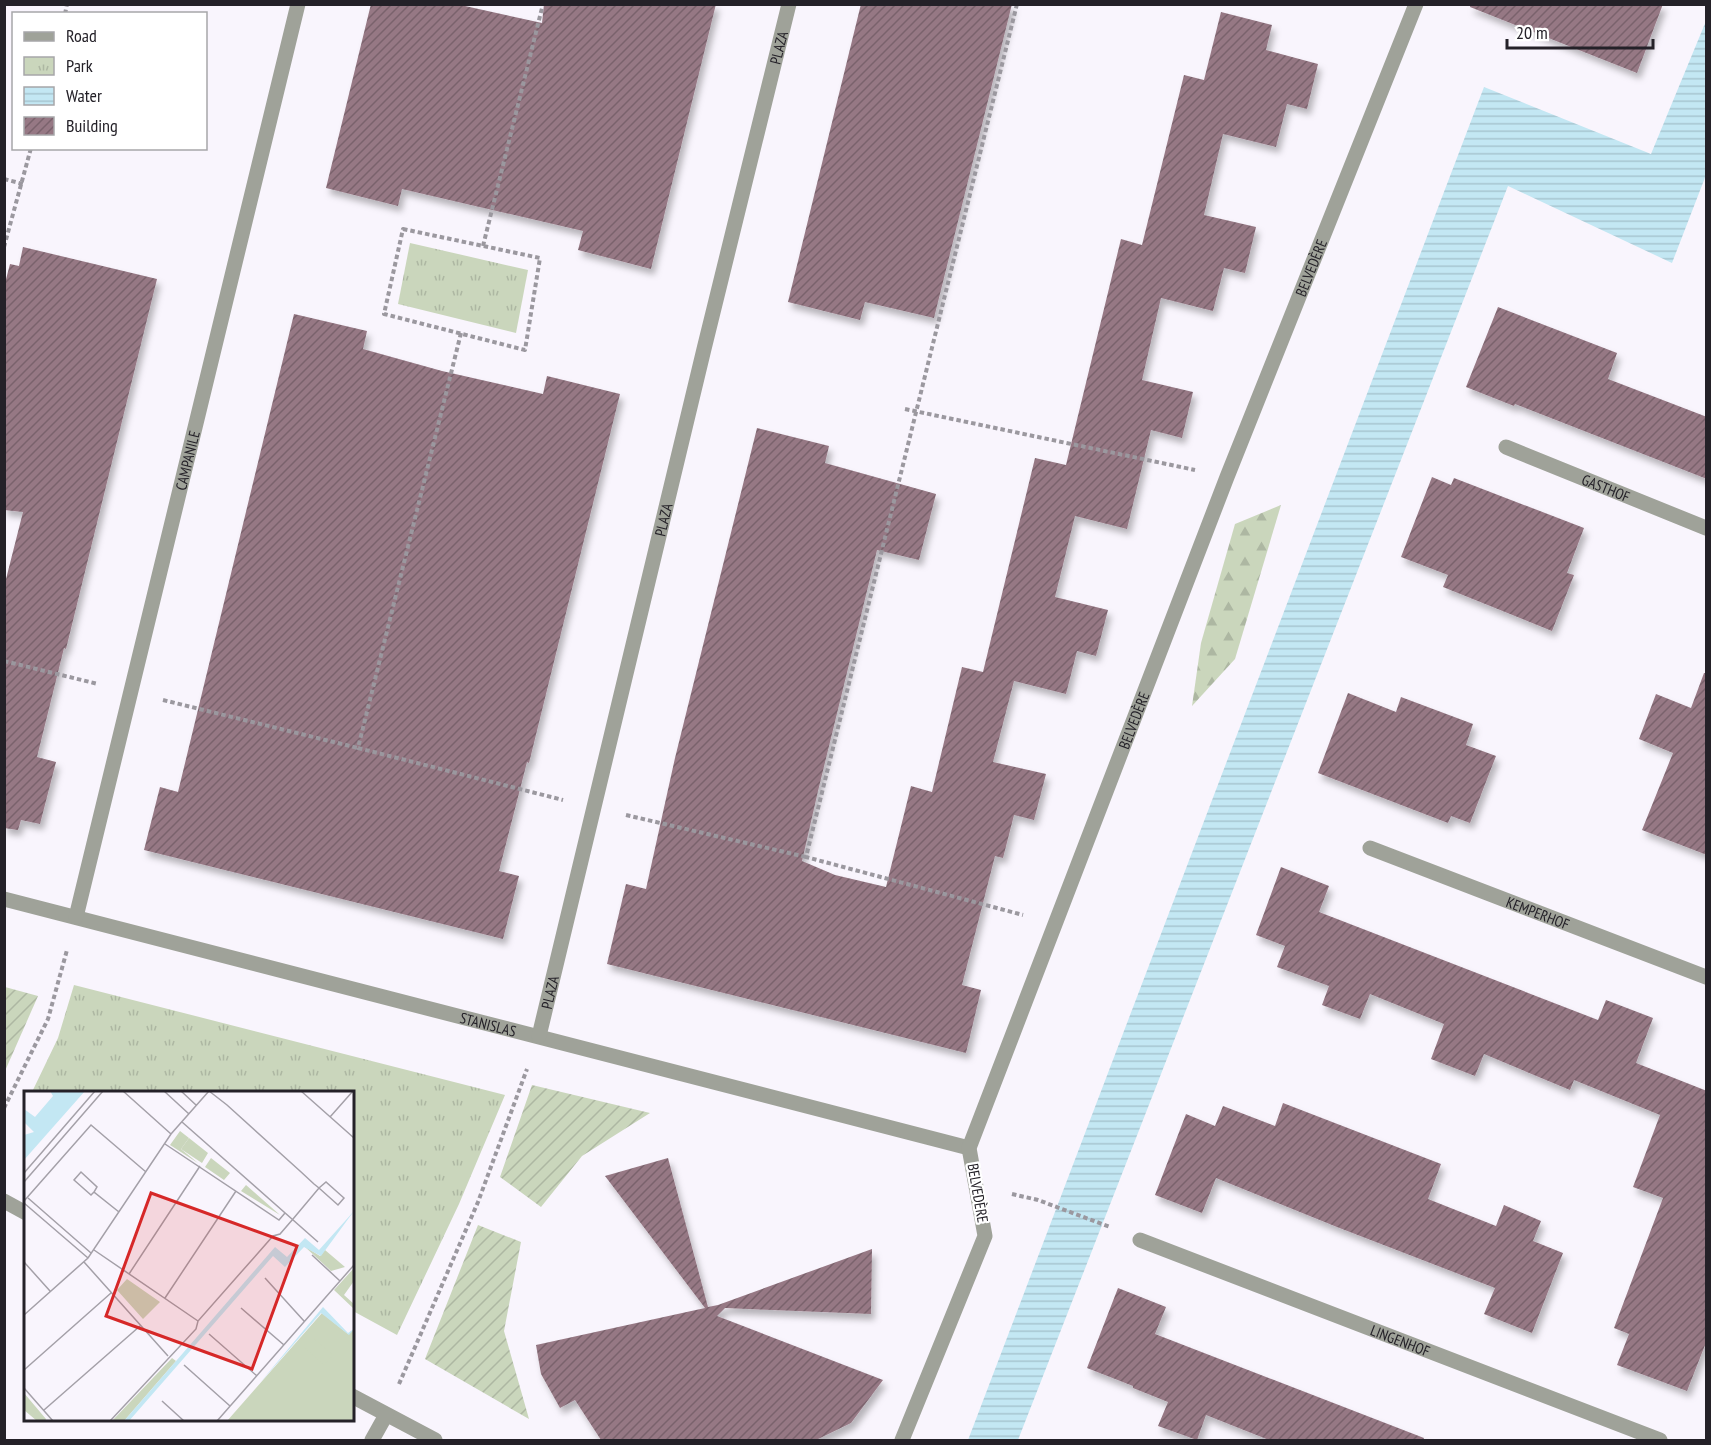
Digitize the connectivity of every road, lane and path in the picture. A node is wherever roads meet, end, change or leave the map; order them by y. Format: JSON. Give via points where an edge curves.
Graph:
{"nodes":[{"id":1,"x":298,"y":4,"type":"edge"},
{"id":2,"x":543,"y":4,"type":"edge"},
{"id":3,"x":789,"y":4,"type":"edge"},
{"id":4,"x":1017,"y":4,"type":"edge"},
{"id":5,"x":1416,"y":4,"type":"edge"},
{"id":6,"x":31,"y":150,"type":"edge"},
{"id":7,"x":4,"y":179,"type":"edge"},
{"id":8,"x":23,"y":184,"type":"junction"},
{"id":9,"x":483,"y":246,"type":"junction"},
{"id":10,"x":4,"y":247,"type":"edge"},
{"id":11,"x":460,"y":333,"type":"junction"},
{"id":12,"x":905,"y":409,"type":"dead end"},
{"id":13,"x":917,"y":411,"type":"junction"},
{"id":14,"x":1506,"y":447,"type":"dead end"},
{"id":15,"x":1227,"y":477,"type":"junction"},
{"id":16,"x":1707,"y":528,"type":"edge"},
{"id":17,"x":4,"y":661,"type":"edge"},
{"id":18,"x":130,"y":692,"type":"junction"},
{"id":19,"x":358,"y":748,"type":"junction"},
{"id":20,"x":594,"y":808,"type":"junction"},
{"id":21,"x":1370,"y":848,"type":"dead end"},
{"id":22,"x":806,"y":857,"type":"junction"},
{"id":23,"x":4,"y":900,"type":"edge"},
{"id":24,"x":76,"y":917,"type":"junction"},
{"id":25,"x":1055,"y":924,"type":"junction"},
{"id":26,"x":1707,"y":977,"type":"edge"},
{"id":27,"x":539,"y":1036,"type":"junction"},
{"id":28,"x":4,"y":1108,"type":"edge"},
{"id":29,"x":969,"y":1148,"type":"junction"},
{"id":30,"x":1038,"y":1200,"type":"dead end"},
{"id":31,"x":4,"y":1201,"type":"edge"},
{"id":32,"x":24,"y":1212,"type":"edge"},
{"id":33,"x":1114,"y":1228,"type":"dead end"},
{"id":34,"x":1140,"y":1240,"type":"dead end"},
{"id":35,"x":354,"y":1397,"type":"edge"},
{"id":36,"x":386,"y":1415,"type":"junction"},
{"id":37,"x":372,"y":1440,"type":"edge"},
{"id":38,"x":435,"y":1440,"type":"edge"},
{"id":39,"x":902,"y":1440,"type":"edge"},
{"id":40,"x":1660,"y":1440,"type":"edge"}],
"edges":[{"from":1,"to":18,"type":"street","name":"CAMPANILE"},
{"from":2,"to":9,"type":"path"},
{"from":3,"to":20,"type":"street","name":"PLAZA"},
{"from":4,"to":13,"type":"path"},
{"from":5,"to":15,"type":"street","name":"BELVEDÈRE"},
{"from":6,"to":8,"type":"path"},
{"from":7,"to":8,"type":"path"},
{"from":8,"to":10,"type":"path"},
{"from":9,"to":11,"type":"path","via":[[540,258],[525,350]]},
{"from":9,"to":11,"type":"path","via":[[403,228],[384,314]]},
{"from":11,"to":19,"type":"path"},
{"from":12,"to":13,"type":"path"},
{"from":13,"to":15,"type":"path"},
{"from":13,"to":22,"type":"path"},
{"from":14,"to":16,"type":"street","name":"GASTHOF"},
{"from":15,"to":25,"type":"street","name":"BELVEDÈRE"},
{"from":17,"to":18,"type":"path"},
{"from":18,"to":19,"type":"path"},
{"from":18,"to":24,"type":"street","name":"CAMPANILE"},
{"from":19,"to":20,"type":"path"},
{"from":20,"to":22,"type":"path"},
{"from":20,"to":27,"type":"street","name":"PLAZA"},
{"from":21,"to":26,"type":"street","name":"KEMPERHOF"},
{"from":22,"to":25,"type":"path"},
{"from":23,"to":24,"type":"street","name":"STANISLAS"},
{"from":24,"to":27,"type":"street","name":"STANISLAS"},
{"from":24,"to":28,"type":"path","via":[[48,1019]]},
{"from":25,"to":29,"type":"street","name":"BELVEDÈRE"},
{"from":27,"to":29,"type":"street","name":"STANISLAS"},
{"from":27,"to":36,"type":"path","via":[[478,1202]]},
{"from":29,"to":39,"type":"street","name":"BELVEDÈRE","via":[[985,1236]]},
{"from":30,"to":33,"type":"path"},
{"from":31,"to":32,"type":"street"},
{"from":34,"to":40,"type":"street","name":"LINGENHOF"},
{"from":35,"to":36,"type":"street"},
{"from":36,"to":37,"type":"street"},
{"from":36,"to":38,"type":"street"}]}
